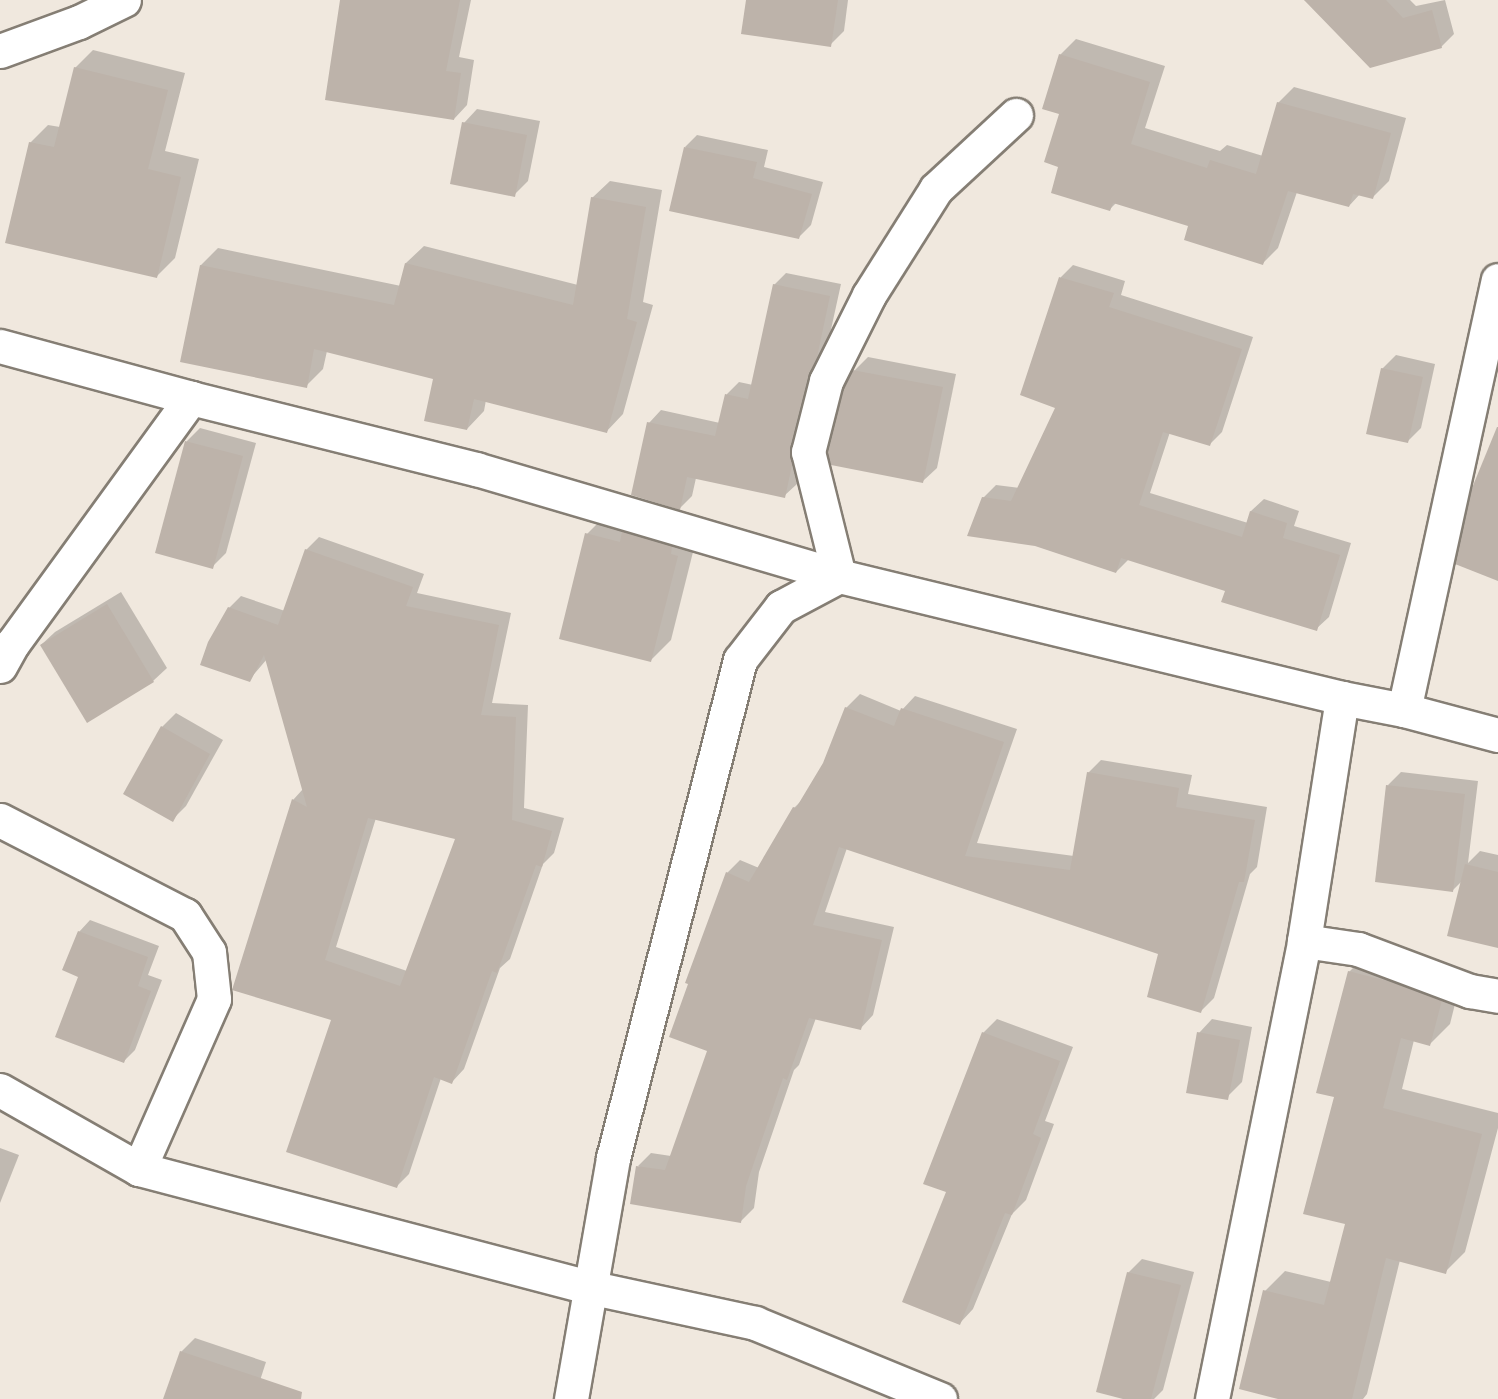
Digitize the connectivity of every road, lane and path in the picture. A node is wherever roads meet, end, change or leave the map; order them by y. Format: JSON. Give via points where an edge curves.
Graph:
{"nodes":[{"id":1,"x":124,"y":0,"type":"edge"},
{"id":2,"x":0,"y":51,"type":"edge"},
{"id":3,"x":1016,"y":115,"type":"dead end"},
{"id":4,"x":1498,"y":280,"type":"edge"},
{"id":5,"x":0,"y":346,"type":"edge"},
{"id":6,"x":191,"y":398,"type":"junction"},
{"id":7,"x":839,"y":576,"type":"junction"},
{"id":8,"x":0,"y":666,"type":"edge"},
{"id":9,"x":1342,"y":698,"type":"junction"},
{"id":10,"x":1404,"y":710,"type":"junction"},
{"id":11,"x":1498,"y":735,"type":"edge"},
{"id":12,"x":0,"y":820,"type":"edge"},
{"id":13,"x":1304,"y":941,"type":"junction"},
{"id":14,"x":1498,"y":996,"type":"edge"},
{"id":15,"x":0,"y":1090,"type":"edge"},
{"id":16,"x":139,"y":1169,"type":"junction"},
{"id":17,"x":589,"y":1287,"type":"junction"},
{"id":18,"x":571,"y":1399,"type":"edge"},
{"id":19,"x":940,"y":1399,"type":"edge"},
{"id":20,"x":1212,"y":1399,"type":"edge"}],
"edges":[{"from":1,"to":2,"type":"street","via":[[79,22]]},
{"from":3,"to":7,"type":"street","via":[[936,189],[869,295],[826,381],[808,453]]},
{"from":4,"to":10,"type":"street"},
{"from":5,"to":6,"type":"street"},
{"from":6,"to":7,"type":"street","via":[[476,469]]},
{"from":6,"to":8,"type":"street"},
{"from":7,"to":9,"type":"street"},
{"from":7,"to":17,"type":"street","via":[[781,606],[740,660],[613,1158]]},
{"from":9,"to":10,"type":"street"},
{"from":9,"to":13,"type":"street"},
{"from":10,"to":11,"type":"street"},
{"from":12,"to":16,"type":"street","via":[[185,915],[208,952],[214,999]]},
{"from":13,"to":14,"type":"street","via":[[1358,949],[1470,991]]},
{"from":13,"to":20,"type":"street"},
{"from":15,"to":16,"type":"street"},
{"from":16,"to":17,"type":"street"},
{"from":17,"to":18,"type":"street"},
{"from":17,"to":19,"type":"street","via":[[755,1323]]}]}
